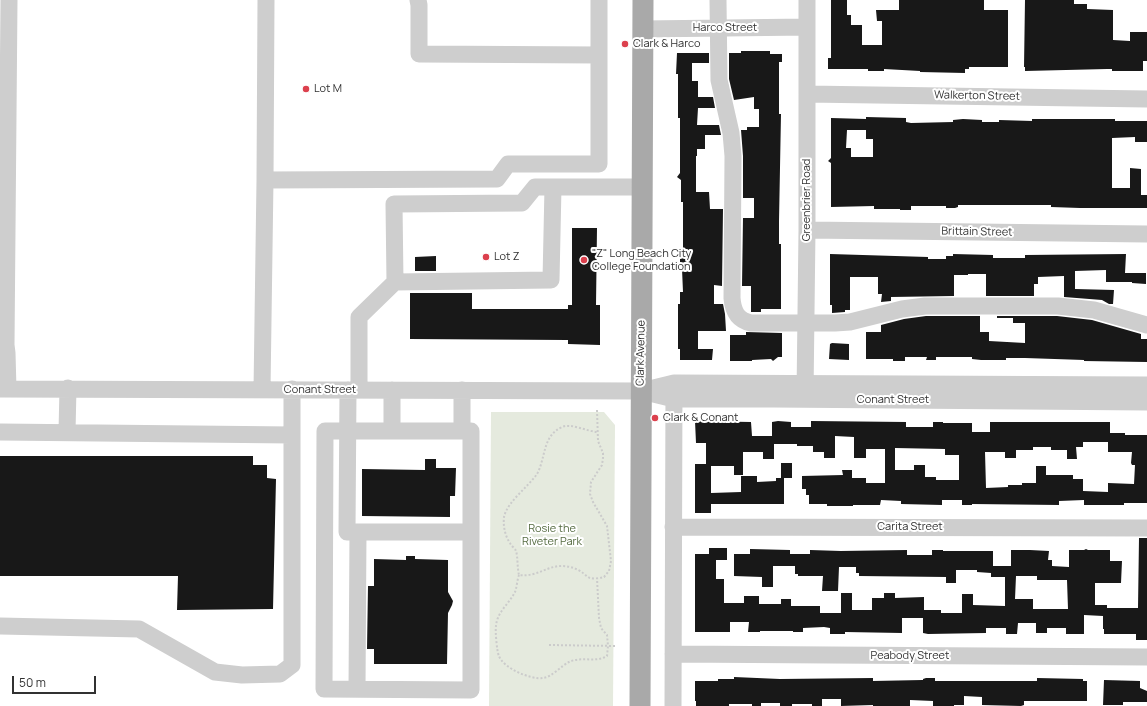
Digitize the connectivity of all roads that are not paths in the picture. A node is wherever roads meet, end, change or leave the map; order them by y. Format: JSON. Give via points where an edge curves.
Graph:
{"nodes":[{"id":1,"x":9,"y":0,"type":"edge"},
{"id":2,"x":266,"y":0,"type":"edge"},
{"id":3,"x":418,"y":0,"type":"edge"},
{"id":4,"x":599,"y":0,"type":"edge"},
{"id":5,"x":643,"y":0,"type":"edge"},
{"id":6,"x":718,"y":0,"type":"edge"},
{"id":7,"x":807,"y":0,"type":"edge"},
{"id":8,"x":807,"y":27,"type":"junction"},
{"id":9,"x":718,"y":28,"type":"junction"},
{"id":10,"x":643,"y":29,"type":"junction"},
{"id":11,"x":600,"y":55,"type":"junction"},
{"id":12,"x":807,"y":94,"type":"junction"},
{"id":13,"x":1147,"y":98,"type":"edge"},
{"id":14,"x":265,"y":180,"type":"junction"},
{"id":15,"x":553,"y":187,"type":"junction"},
{"id":16,"x":642,"y":187,"type":"junction"},
{"id":17,"x":807,"y":230,"type":"junction"},
{"id":18,"x":1147,"y":234,"type":"edge"},
{"id":19,"x":395,"y":282,"type":"junction"},
{"id":20,"x":805,"y":323,"type":"junction"},
{"id":21,"x":1147,"y":325,"type":"edge"},
{"id":22,"x":1147,"y":385,"type":"edge"},
{"id":23,"x":68,"y":388,"type":"junction"},
{"id":24,"x":4,"y":389,"type":"edge"},
{"id":25,"x":292,"y":389,"type":"junction"},
{"id":26,"x":262,"y":390,"type":"junction"},
{"id":27,"x":353,"y":390,"type":"junction"},
{"id":28,"x":392,"y":390,"type":"junction"},
{"id":29,"x":462,"y":390,"type":"junction"},
{"id":30,"x":641,"y":391,"type":"junction"},
{"id":31,"x":674,"y":391,"type":"junction"},
{"id":32,"x":805,"y":391,"type":"junction"},
{"id":33,"x":1147,"y":402,"type":"edge"},
{"id":34,"x":348,"y":431,"type":"junction"},
{"id":35,"x":392,"y":431,"type":"junction"},
{"id":36,"x":467,"y":431,"type":"junction"},
{"id":37,"x":0,"y":432,"type":"edge"},
{"id":38,"x":68,"y":432,"type":"junction"},
{"id":39,"x":292,"y":435,"type":"junction"},
{"id":40,"x":325,"y":517,"type":"junction"},
{"id":41,"x":347,"y":517,"type":"junction"},
{"id":42,"x":674,"y":527,"type":"junction"},
{"id":43,"x":1147,"y":528,"type":"edge"},
{"id":44,"x":358,"y":532,"type":"junction"},
{"id":45,"x":471,"y":532,"type":"junction"},
{"id":46,"x":0,"y":626,"type":"edge"},
{"id":47,"x":673,"y":654,"type":"junction"},
{"id":48,"x":1147,"y":657,"type":"edge"},
{"id":49,"x":357,"y":689,"type":"junction"},
{"id":50,"x":640,"y":706,"type":"edge"},
{"id":51,"x":673,"y":706,"type":"edge"}],
"edges":[{"from":1,"to":24,"type":"street","via":[[7,353]]},
{"from":2,"to":14,"type":"street"},
{"from":3,"to":11,"type":"street","via":[[419,54]]},
{"from":4,"to":11,"type":"street"},
{"from":5,"to":10,"type":"main road","name":"Clark Avenue"},
{"from":6,"to":9,"type":"street"},
{"from":7,"to":8,"type":"street","name":"Greenbrier Road"},
{"from":8,"to":9,"type":"street","name":"Harco Street"},
{"from":8,"to":12,"type":"street","name":"Greenbrier Road"},
{"from":9,"to":10,"type":"street","name":"Harco Street"},
{"from":9,"to":20,"type":"street","via":[[719,80],[731,133],[733,156],[733,310],[745,322]]},
{"from":10,"to":16,"type":"main road","name":"Clark Avenue"},
{"from":11,"to":14,"type":"street","via":[[599,164],[508,164],[497,179]]},
{"from":12,"to":13,"type":"street","name":"Walkerton Street"},
{"from":12,"to":17,"type":"street","name":"Greenbrier Road"},
{"from":14,"to":26,"type":"street"},
{"from":15,"to":16,"type":"street"},
{"from":15,"to":19,"type":"street","via":[[535,187],[522,204],[394,204]]},
{"from":15,"to":19,"type":"street","via":[[551,280]]},
{"from":16,"to":30,"type":"main road","name":"Clark Avenue"},
{"from":17,"to":18,"type":"street","name":"Brittain Street"},
{"from":17,"to":20,"type":"street","name":"Greenbrier Road"},
{"from":19,"to":27,"type":"street","via":[[359,317]]},
{"from":20,"to":21,"type":"street","via":[[850,322],[902,308],[925,306],[1058,306],[1094,310]]},
{"from":20,"to":32,"type":"street","name":"Greenbrier Road"},
{"from":22,"to":32,"type":"street","name":"Conant Street"},
{"from":23,"to":24,"type":"street","name":"Conant Street"},
{"from":23,"to":26,"type":"street","name":"Conant Street"},
{"from":23,"to":38,"type":"street"},
{"from":25,"to":26,"type":"street","name":"Conant Street"},
{"from":25,"to":27,"type":"street","name":"Conant Street"},
{"from":25,"to":39,"type":"street"},
{"from":27,"to":28,"type":"street","name":"Conant Street"},
{"from":27,"to":34,"type":"street"},
{"from":28,"to":29,"type":"street","name":"Conant Street"},
{"from":28,"to":35,"type":"street"},
{"from":29,"to":30,"type":"street","name":"Conant Street"},
{"from":29,"to":36,"type":"street"},
{"from":30,"to":31,"type":"street","name":"Conant Street"},
{"from":30,"to":50,"type":"main road","name":"Clark Avenue"},
{"from":31,"to":32,"type":"street","name":"Conant Street"},
{"from":31,"to":42,"type":"street"},
{"from":32,"to":33,"type":"street","name":"Conant Street"},
{"from":34,"to":35,"type":"street"},
{"from":34,"to":40,"type":"street","via":[[325,431]]},
{"from":34,"to":41,"type":"street"},
{"from":35,"to":36,"type":"street"},
{"from":36,"to":45,"type":"street"},
{"from":37,"to":38,"type":"street"},
{"from":38,"to":39,"type":"street"},
{"from":39,"to":46,"type":"street","via":[[292,665],[280,674],[242,675],[215,672],[139,629]]},
{"from":40,"to":41,"type":"street"},
{"from":40,"to":49,"type":"street","via":[[324,689]]},
{"from":41,"to":44,"type":"street","via":[[347,532]]},
{"from":42,"to":43,"type":"street","name":"Carita Street"},
{"from":42,"to":47,"type":"street"},
{"from":44,"to":45,"type":"street"},
{"from":44,"to":49,"type":"street"},
{"from":45,"to":49,"type":"street","via":[[471,690]]},
{"from":47,"to":48,"type":"street","name":"Peabody Street"},
{"from":47,"to":51,"type":"street"}]}
